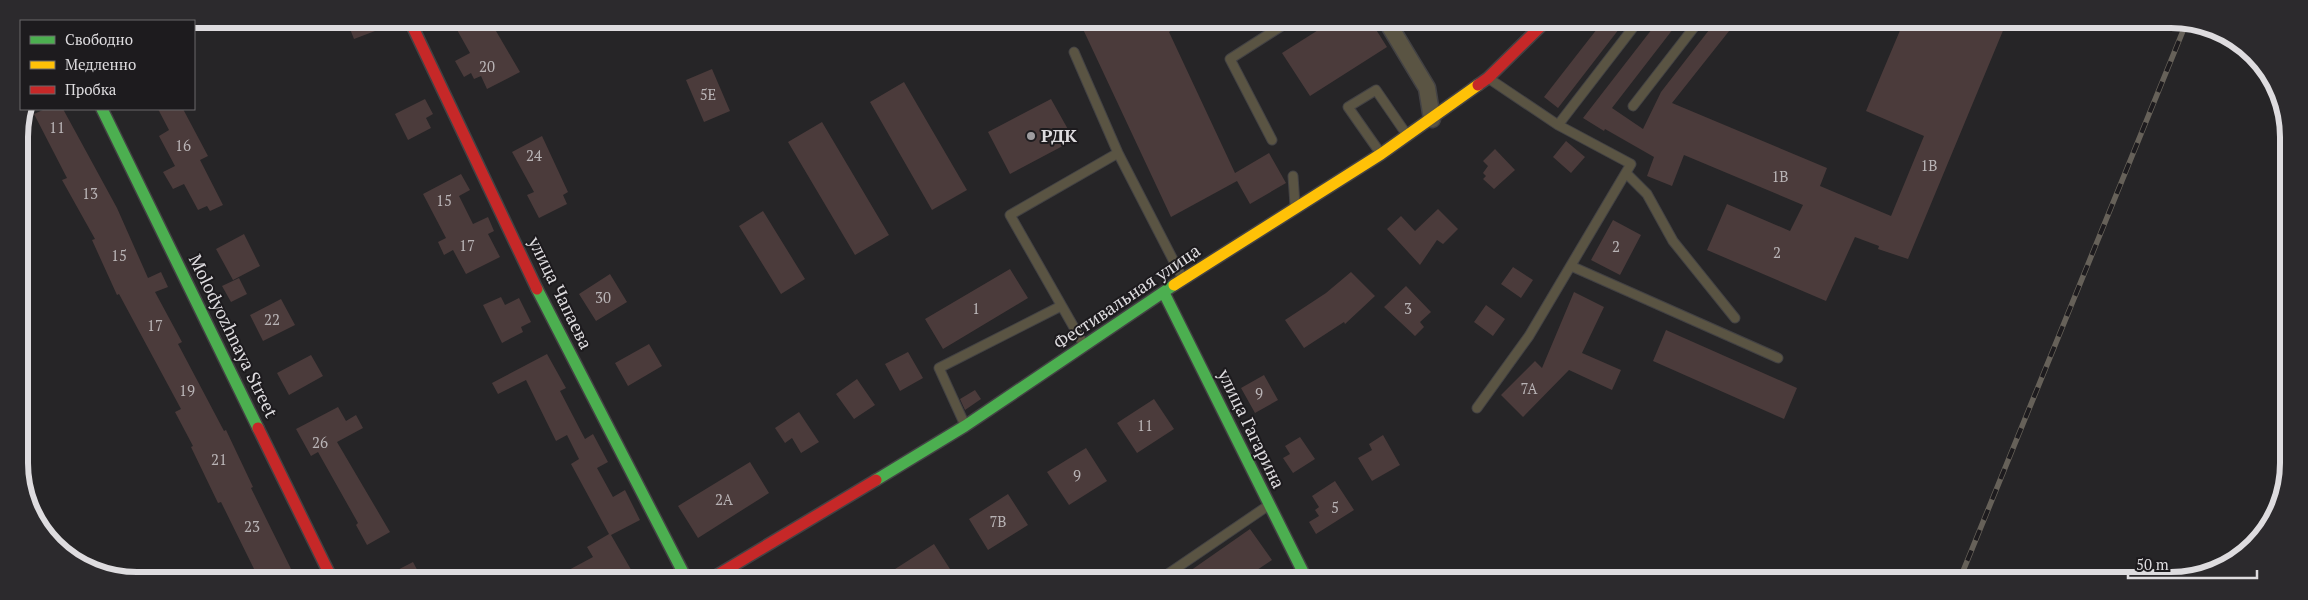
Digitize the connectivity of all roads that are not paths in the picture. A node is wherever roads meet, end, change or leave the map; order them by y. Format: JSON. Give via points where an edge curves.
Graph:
{"nodes":[{"id":1,"x":413,"y":28,"type":"edge"},
{"id":2,"x":1278,"y":28,"type":"edge"},
{"id":3,"x":1391,"y":28,"type":"edge"},
{"id":4,"x":1539,"y":28,"type":"edge"},
{"id":5,"x":1633,"y":28,"type":"edge"},
{"id":6,"x":1693,"y":28,"type":"edge"},
{"id":7,"x":1074,"y":52,"type":"dead end"},
{"id":8,"x":1488,"y":78,"type":"junction"},
{"id":9,"x":1633,"y":106,"type":"dead end"},
{"id":10,"x":102,"y":110,"type":"edge"},
{"id":11,"x":1432,"y":119,"type":"junction"},
{"id":12,"x":1558,"y":125,"type":"junction"},
{"id":13,"x":1408,"y":135,"type":"junction"},
{"id":14,"x":1272,"y":140,"type":"dead end"},
{"id":15,"x":1118,"y":153,"type":"junction"},
{"id":16,"x":1381,"y":154,"type":"junction"},
{"id":17,"x":1626,"y":173,"type":"junction"},
{"id":18,"x":1293,"y":176,"type":"dead end"},
{"id":19,"x":1295,"y":208,"type":"junction"},
{"id":20,"x":1571,"y":266,"type":"junction"},
{"id":21,"x":1183,"y":279,"type":"junction"},
{"id":22,"x":1164,"y":293,"type":"junction"},
{"id":23,"x":1061,"y":306,"type":"junction"},
{"id":24,"x":1735,"y":318,"type":"dead end"},
{"id":25,"x":1084,"y":346,"type":"junction"},
{"id":26,"x":1778,"y":358,"type":"dead end"},
{"id":27,"x":1477,"y":408,"type":"dead end"},
{"id":28,"x":965,"y":426,"type":"junction"},
{"id":29,"x":1269,"y":505,"type":"junction"},
{"id":30,"x":329,"y":572,"type":"edge"},
{"id":31,"x":683,"y":572,"type":"edge"},
{"id":32,"x":722,"y":572,"type":"edge"},
{"id":33,"x":1171,"y":572,"type":"edge"},
{"id":34,"x":1303,"y":572,"type":"edge"}],
"edges":[{"from":1,"to":31,"type":"street","name":"улица Чапаева","via":[[548,312]]},
{"from":2,"to":14,"type":"lane","via":[[1230,59]]},
{"from":3,"to":11,"type":"street","via":[[1427,88]]},
{"from":4,"to":8,"type":"street","name":"Фестивальная улица"},
{"from":5,"to":12,"type":"lane"},
{"from":6,"to":9,"type":"lane"},
{"from":7,"to":15,"type":"lane"},
{"from":8,"to":11,"type":"street","name":"Фестивальная улица"},
{"from":8,"to":12,"type":"lane"},
{"from":10,"to":30,"type":"street","name":"Molodyozhnaya Street"},
{"from":11,"to":13,"type":"street","name":"Фестивальная улица"},
{"from":12,"to":17,"type":"lane","via":[[1631,164]]},
{"from":13,"to":16,"type":"street","name":"Фестивальная улица"},
{"from":13,"to":16,"type":"lane","via":[[1376,90],[1348,107]]},
{"from":15,"to":21,"type":"lane"},
{"from":15,"to":23,"type":"lane","via":[[1010,214]]},
{"from":16,"to":19,"type":"street","name":"Фестивальная улица"},
{"from":17,"to":20,"type":"lane"},
{"from":17,"to":24,"type":"lane","via":[[1647,194],[1673,241]]},
{"from":18,"to":19,"type":"lane"},
{"from":19,"to":21,"type":"street","name":"Фестивальная улица"},
{"from":20,"to":26,"type":"lane"},
{"from":20,"to":27,"type":"lane","via":[[1528,336]]},
{"from":21,"to":22,"type":"street","name":"Фестивальная улица"},
{"from":22,"to":25,"type":"street","name":"Фестивальная улица"},
{"from":22,"to":29,"type":"street","name":"улица Гагарина"},
{"from":23,"to":25,"type":"lane"},
{"from":23,"to":28,"type":"lane","via":[[939,368]]},
{"from":25,"to":28,"type":"street","name":"Фестивальная улица"},
{"from":28,"to":32,"type":"street","name":"Фестивальная улица"},
{"from":29,"to":33,"type":"lane"},
{"from":29,"to":34,"type":"street","name":"улица Гагарина"}]}
